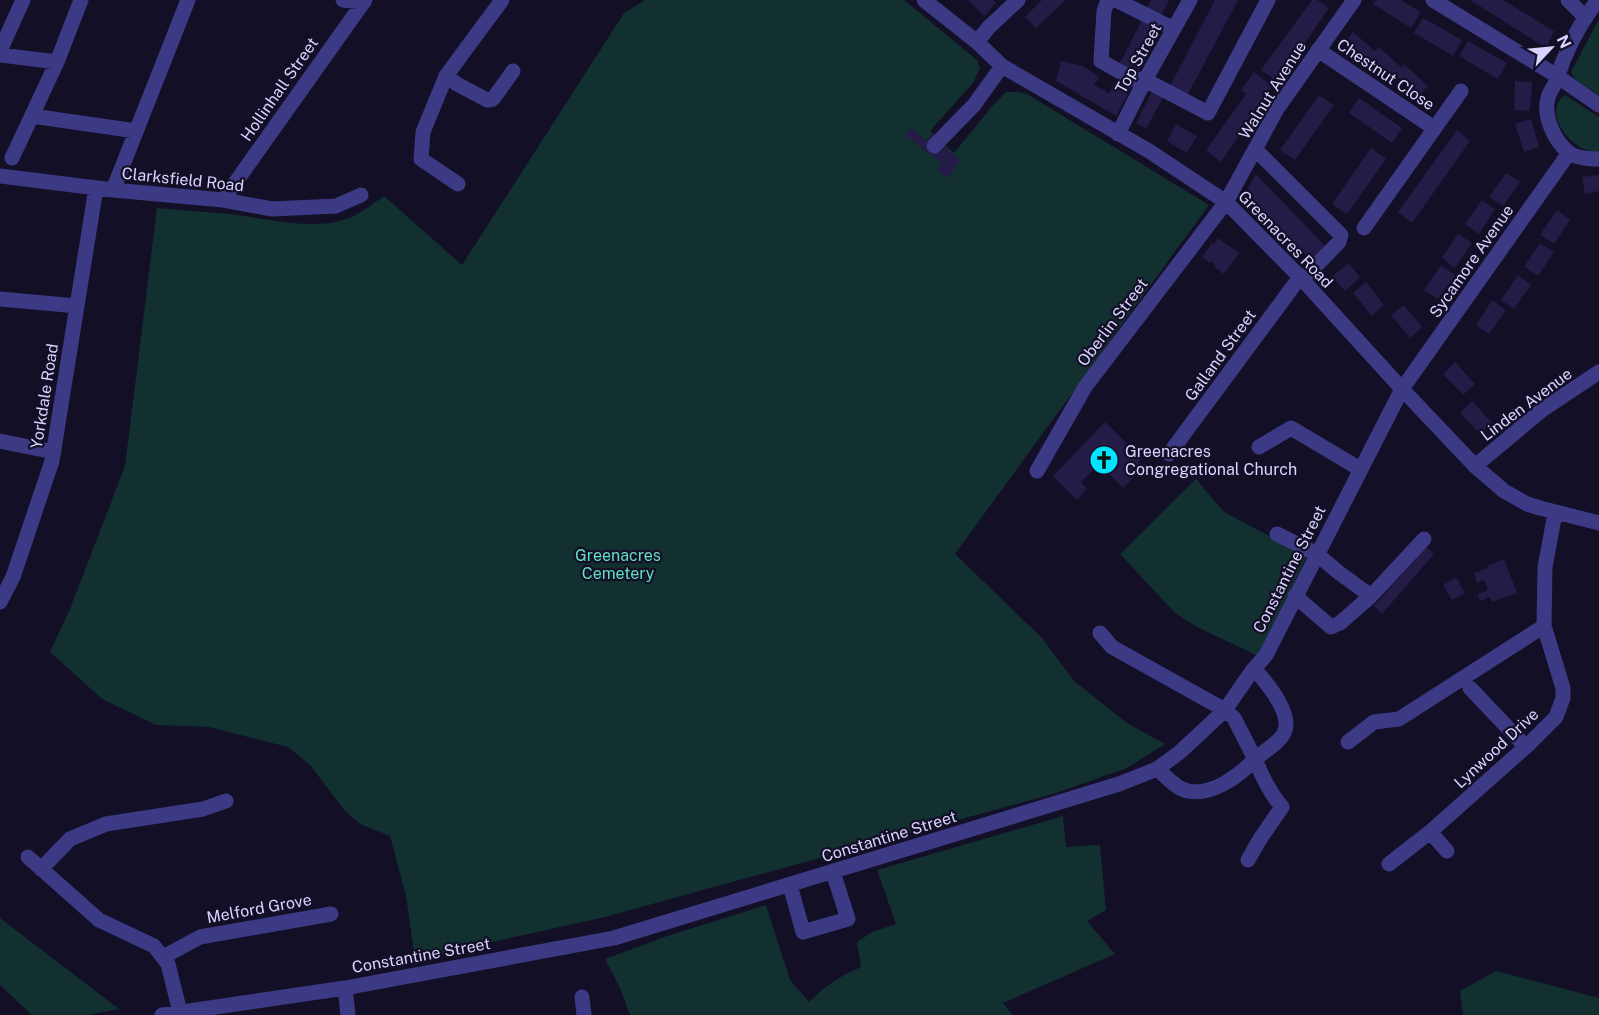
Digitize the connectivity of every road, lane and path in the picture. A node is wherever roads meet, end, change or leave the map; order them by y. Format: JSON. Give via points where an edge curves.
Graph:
{"nodes":[{"id":1,"x":23,"y":0,"type":"edge"},
{"id":2,"x":81,"y":0,"type":"edge"},
{"id":3,"x":188,"y":0,"type":"edge"},
{"id":4,"x":343,"y":0,"type":"edge"},
{"id":5,"x":502,"y":0,"type":"edge"},
{"id":6,"x":924,"y":0,"type":"edge"},
{"id":7,"x":1018,"y":0,"type":"edge"},
{"id":8,"x":1108,"y":0,"type":"edge"},
{"id":9,"x":1116,"y":0,"type":"edge"},
{"id":10,"x":1190,"y":0,"type":"edge"},
{"id":11,"x":1268,"y":0,"type":"edge"},
{"id":12,"x":1354,"y":0,"type":"edge"},
{"id":13,"x":1433,"y":0,"type":"edge"},
{"id":14,"x":1568,"y":0,"type":"edge"},
{"id":15,"x":1598,"y":0,"type":"edge"},
{"id":16,"x":364,"y":1,"type":"edge"},
{"id":17,"x":1584,"y":16,"type":"junction"},
{"id":18,"x":1174,"y":29,"type":"junction"},
{"id":19,"x":977,"y":42,"type":"junction"},
{"id":20,"x":1318,"y":50,"type":"junction"},
{"id":21,"x":0,"y":53,"type":"edge"},
{"id":22,"x":57,"y":62,"type":"junction"},
{"id":23,"x":1002,"y":66,"type":"junction"},
{"id":24,"x":513,"y":71,"type":"dead end"},
{"id":25,"x":446,"y":76,"type":"junction"},
{"id":26,"x":1557,"y":76,"type":"junction"},
{"id":27,"x":1145,"y":80,"type":"junction"},
{"id":28,"x":1461,"y":91,"type":"dead end"},
{"id":29,"x":1599,"y":105,"type":"edge"},
{"id":30,"x":32,"y":116,"type":"junction"},
{"id":31,"x":1434,"y":128,"type":"junction"},
{"id":32,"x":136,"y":131,"type":"junction"},
{"id":33,"x":1118,"y":134,"type":"junction"},
{"id":34,"x":934,"y":146,"type":"dead end"},
{"id":35,"x":1255,"y":149,"type":"junction"},
{"id":36,"x":1569,"y":153,"type":"junction"},
{"id":37,"x":12,"y":158,"type":"dead end"},
{"id":38,"x":1599,"y":159,"type":"edge"},
{"id":39,"x":0,"y":176,"type":"edge"},
{"id":40,"x":458,"y":184,"type":"dead end"},
{"id":41,"x":96,"y":188,"type":"junction"},
{"id":42,"x":113,"y":190,"type":"junction"},
{"id":43,"x":360,"y":195,"type":"dead end"},
{"id":44,"x":223,"y":200,"type":"junction"},
{"id":45,"x":1226,"y":202,"type":"junction"},
{"id":46,"x":1364,"y":228,"type":"dead end"},
{"id":47,"x":1301,"y":279,"type":"junction"},
{"id":48,"x":0,"y":298,"type":"edge"},
{"id":49,"x":77,"y":306,"type":"junction"},
{"id":50,"x":1599,"y":372,"type":"edge"},
{"id":51,"x":1402,"y":390,"type":"junction"},
{"id":52,"x":0,"y":441,"type":"edge"},
{"id":53,"x":1258,"y":447,"type":"dead end"},
{"id":54,"x":54,"y":452,"type":"junction"},
{"id":55,"x":1169,"y":454,"type":"dead end"},
{"id":56,"x":1475,"y":466,"type":"junction"},
{"id":57,"x":1360,"y":469,"type":"junction"},
{"id":58,"x":1037,"y":471,"type":"dead end"},
{"id":59,"x":1555,"y":513,"type":"junction"},
{"id":60,"x":1599,"y":523,"type":"edge"},
{"id":61,"x":1277,"y":534,"type":"dead end"},
{"id":62,"x":1424,"y":539,"type":"dead end"},
{"id":63,"x":1317,"y":554,"type":"junction"},
{"id":64,"x":1295,"y":596,"type":"junction"},
{"id":65,"x":1371,"y":596,"type":"junction"},
{"id":66,"x":0,"y":602,"type":"edge"},
{"id":67,"x":1544,"y":626,"type":"junction"},
{"id":68,"x":1100,"y":633,"type":"dead end"},
{"id":69,"x":1258,"y":673,"type":"dead end"},
{"id":70,"x":1470,"y":688,"type":"dead end"},
{"id":71,"x":1226,"y":710,"type":"junction"},
{"id":72,"x":1348,"y":742,"type":"dead end"},
{"id":73,"x":1526,"y":747,"type":"junction"},
{"id":74,"x":1255,"y":759,"type":"junction"},
{"id":75,"x":1157,"y":769,"type":"junction"},
{"id":76,"x":226,"y":801,"type":"dead end"},
{"id":77,"x":1430,"y":832,"type":"junction"},
{"id":78,"x":1447,"y":851,"type":"dead end"},
{"id":79,"x":28,"y":857,"type":"dead end"},
{"id":80,"x":1248,"y":860,"type":"dead end"},
{"id":81,"x":1389,"y":864,"type":"dead end"},
{"id":82,"x":41,"y":869,"type":"junction"},
{"id":83,"x":833,"y":872,"type":"junction"},
{"id":84,"x":790,"y":885,"type":"junction"},
{"id":85,"x":331,"y":914,"type":"dead end"},
{"id":86,"x":163,"y":957,"type":"junction"},
{"id":87,"x":345,"y":988,"type":"junction"},
{"id":88,"x":582,"y":997,"type":"dead end"},
{"id":89,"x":180,"y":1012,"type":"junction"},
{"id":90,"x":162,"y":1015,"type":"edge"},
{"id":91,"x":348,"y":1015,"type":"edge"},
{"id":92,"x":584,"y":1015,"type":"edge"}],
"edges":[{"from":1,"to":21,"type":"street"},
{"from":2,"to":22,"type":"street"},
{"from":3,"to":32,"type":"street"},
{"from":4,"to":16,"type":"street"},
{"from":5,"to":25,"type":"street"},
{"from":6,"to":19,"type":"street","name":"Greenacres Road"},
{"from":7,"to":19,"type":"street"},
{"from":8,"to":27,"type":"street","via":[[1101,61],[1133,79]]},
{"from":9,"to":18,"type":"street"},
{"from":10,"to":18,"type":"street","name":"Top Street"},
{"from":11,"to":27,"type":"street","via":[[1208,113]]},
{"from":12,"to":20,"type":"street","name":"Walnut Avenue"},
{"from":13,"to":26,"type":"street"},
{"from":14,"to":17,"type":"street"},
{"from":15,"to":17,"type":"street"},
{"from":16,"to":44,"type":"street","name":"Hollinhall Street"},
{"from":17,"to":26,"type":"street"},
{"from":18,"to":27,"type":"street","name":"Top Street"},
{"from":19,"to":23,"type":"street","name":"Greenacres Road"},
{"from":20,"to":31,"type":"street","name":"Chestnut Close"},
{"from":20,"to":35,"type":"street","name":"Walnut Avenue"},
{"from":21,"to":22,"type":"street"},
{"from":22,"to":30,"type":"street"},
{"from":23,"to":33,"type":"street","name":"Greenacres Road"},
{"from":23,"to":34,"type":"street","via":[[974,105]]},
{"from":24,"to":25,"type":"street","via":[[494,99],[487,100]]},
{"from":25,"to":40,"type":"street","via":[[423,132],[421,159]]},
{"from":26,"to":29,"type":"street"},
{"from":26,"to":36,"type":"street","via":[[1547,113],[1555,134]]},
{"from":27,"to":33,"type":"street","name":"Top Street"},
{"from":28,"to":31,"type":"street","name":"Chestnut Close"},
{"from":30,"to":32,"type":"street"},
{"from":30,"to":37,"type":"street"},
{"from":31,"to":46,"type":"street","name":"Chestnut Close"},
{"from":32,"to":42,"type":"street"},
{"from":33,"to":45,"type":"street","name":"Greenacres Road"},
{"from":35,"to":45,"type":"street","name":"Walnut Avenue"},
{"from":35,"to":47,"type":"street","name":"Galland Street","via":[[1341,236]]},
{"from":36,"to":38,"type":"street"},
{"from":36,"to":51,"type":"street","name":"Sycamore Avenue"},
{"from":39,"to":41,"type":"street","name":"Clarksfield Road"},
{"from":41,"to":42,"type":"street","name":"Clarksfield Road"},
{"from":41,"to":49,"type":"street","name":"Yorkdale Road"},
{"from":42,"to":44,"type":"street","name":"Clarksfield Road"},
{"from":43,"to":44,"type":"street","name":"Clarksfield Road","via":[[336,206],[272,209]]},
{"from":45,"to":47,"type":"street","name":"Greenacres Road"},
{"from":45,"to":58,"type":"street","name":"Oberlin Street","via":[[1085,387]]},
{"from":47,"to":51,"type":"street","name":"Greenacres Road"},
{"from":47,"to":55,"type":"street","name":"Galland Street"},
{"from":48,"to":49,"type":"street"},
{"from":49,"to":54,"type":"street","name":"Yorkdale Road"},
{"from":50,"to":56,"type":"street","name":"Linden Avenue","via":[[1542,410]]},
{"from":51,"to":56,"type":"street","name":"Greenacres Road"},
{"from":51,"to":57,"type":"street","name":"Constantine Street"},
{"from":52,"to":54,"type":"street"},
{"from":53,"to":57,"type":"street","via":[[1291,429]]},
{"from":54,"to":66,"type":"street","name":"Yorkdale Road","via":[[13,577]]},
{"from":56,"to":59,"type":"street","name":"Greenacres Road","via":[[1504,491]]},
{"from":57,"to":63,"type":"street","name":"Constantine Street"},
{"from":59,"to":60,"type":"street","name":"Greenacres Road"},
{"from":59,"to":67,"type":"street","name":"Lynwood Drive","via":[[1545,567]]},
{"from":61,"to":63,"type":"street"},
{"from":62,"to":65,"type":"street"},
{"from":63,"to":64,"type":"street","name":"Constantine Street"},
{"from":63,"to":65,"type":"street"},
{"from":64,"to":65,"type":"street","via":[[1331,627]]},
{"from":64,"to":71,"type":"street","name":"Constantine Street","via":[[1266,655]]},
{"from":67,"to":72,"type":"street","via":[[1399,719],[1374,722]]},
{"from":67,"to":73,"type":"street","name":"Lynwood Drive","via":[[1563,698],[1556,717]]},
{"from":68,"to":71,"type":"street","via":[[1112,647]]},
{"from":69,"to":74,"type":"street","via":[[1285,716],[1285,732]]},
{"from":70,"to":73,"type":"street"},
{"from":71,"to":74,"type":"street"},
{"from":71,"to":75,"type":"street","name":"Constantine Street"},
{"from":73,"to":77,"type":"street","name":"Lynwood Drive"},
{"from":74,"to":75,"type":"street","via":[[1225,782],[1206,790],[1187,791]]},
{"from":74,"to":80,"type":"street","via":[[1282,807]]},
{"from":75,"to":83,"type":"street","name":"Constantine Street"},
{"from":76,"to":82,"type":"street","via":[[203,809],[106,824],[70,839]]},
{"from":77,"to":78,"type":"street"},
{"from":77,"to":81,"type":"street","name":"Lynwood Drive"},
{"from":79,"to":82,"type":"street"},
{"from":82,"to":86,"type":"street","via":[[99,920],[154,946]]},
{"from":83,"to":84,"type":"street","name":"Constantine Street"},
{"from":83,"to":84,"type":"street","via":[[848,920],[803,933]]},
{"from":84,"to":87,"type":"street","name":"Constantine Street","via":[[614,938]]},
{"from":85,"to":86,"type":"street","name":"Melford Grove","via":[[200,937]]},
{"from":86,"to":89,"type":"street"},
{"from":87,"to":89,"type":"street","name":"Constantine Street"},
{"from":87,"to":91,"type":"street"},
{"from":88,"to":92,"type":"street"},
{"from":89,"to":90,"type":"street","name":"Constantine Street"}]}
